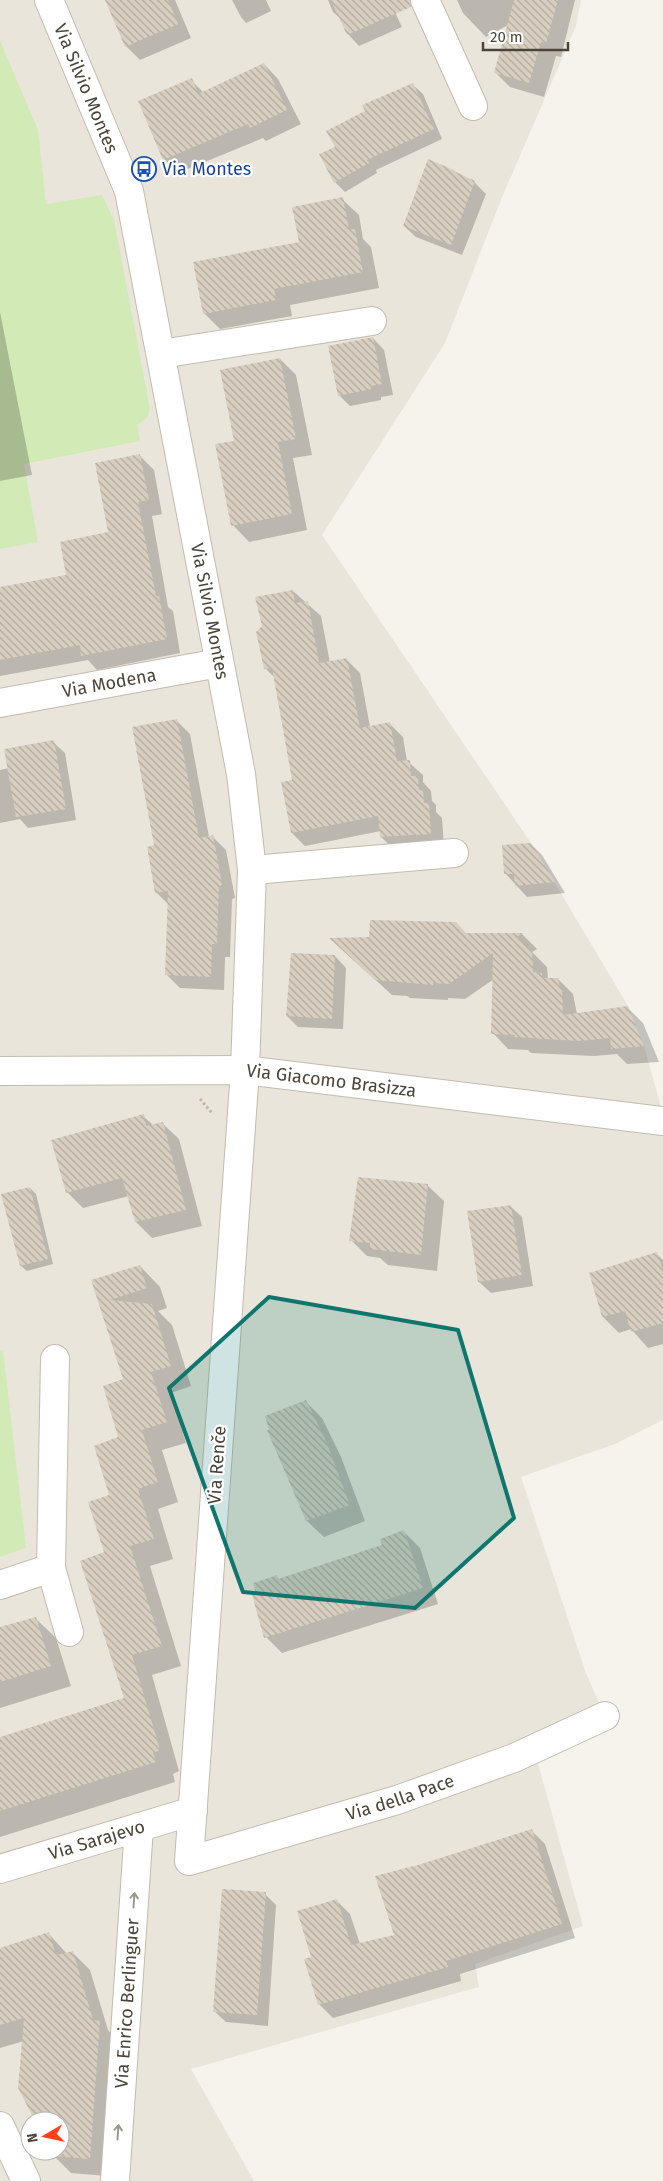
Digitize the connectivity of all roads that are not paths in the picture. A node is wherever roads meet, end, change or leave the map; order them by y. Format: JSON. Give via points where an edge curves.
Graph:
{"nodes":[{"id":1,"x":49,"y":0,"type":"edge"},
{"id":2,"x":425,"y":0,"type":"edge"},
{"id":3,"x":473,"y":106,"type":"dead end"},
{"id":4,"x":372,"y":321,"type":"dead end"},
{"id":5,"x":161,"y":354,"type":"junction"},
{"id":6,"x":219,"y":663,"type":"junction"},
{"id":7,"x":0,"y":704,"type":"edge"},
{"id":8,"x":454,"y":852,"type":"dead end"},
{"id":9,"x":252,"y":870,"type":"junction"},
{"id":10,"x":245,"y":1070,"type":"junction"},
{"id":11,"x":0,"y":1071,"type":"edge"},
{"id":12,"x":663,"y":1121,"type":"edge"},
{"id":13,"x":55,"y":1359,"type":"dead end"},
{"id":14,"x":51,"y":1568,"type":"junction"},
{"id":15,"x":0,"y":1585,"type":"edge"},
{"id":16,"x":69,"y":1632,"type":"dead end"},
{"id":17,"x":605,"y":1716,"type":"dead end"},
{"id":18,"x":193,"y":1811,"type":"junction"},
{"id":19,"x":139,"y":1827,"type":"junction"},
{"id":20,"x":189,"y":1861,"type":"joint"},
{"id":21,"x":0,"y":1869,"type":"edge"},
{"id":22,"x":0,"y":2126,"type":"edge"},
{"id":23,"x":26,"y":2181,"type":"edge"},
{"id":24,"x":115,"y":2181,"type":"edge"}],
"edges":[{"from":1,"to":5,"type":"street","name":"Via Silvio Montes","via":[[129,191]]},
{"from":2,"to":3,"type":"street"},
{"from":4,"to":5,"type":"street"},
{"from":5,"to":6,"type":"street","name":"Via Silvio Montes"},
{"from":6,"to":7,"type":"street","name":"Via Modena"},
{"from":6,"to":9,"type":"street","name":"Via Silvio Montes","via":[[241,774]]},
{"from":8,"to":9,"type":"street"},
{"from":9,"to":10,"type":"street","name":"Via Silvio Montes"},
{"from":10,"to":11,"type":"street","name":"Via Giacomo Brasizza"},
{"from":10,"to":12,"type":"street","name":"Via Giacomo Brasizza"},
{"from":10,"to":18,"type":"street","name":"Via Renče"},
{"from":13,"to":14,"type":"street"},
{"from":14,"to":15,"type":"street"},
{"from":14,"to":16,"type":"street"},
{"from":17,"to":20,"type":"street","name":"Via della Pace","via":[[514,1758],[397,1800]]},
{"from":18,"to":19,"type":"street","name":"Via Sarajevo"},
{"from":18,"to":20,"type":"street","name":"Via Renče"},
{"from":19,"to":21,"type":"street","name":"Via Sarajevo"},
{"from":24,"to":19,"type":"street","name":"Via Enrico Berlinguer","one_way":true},
{"from":22,"to":23,"type":"street"}]}
